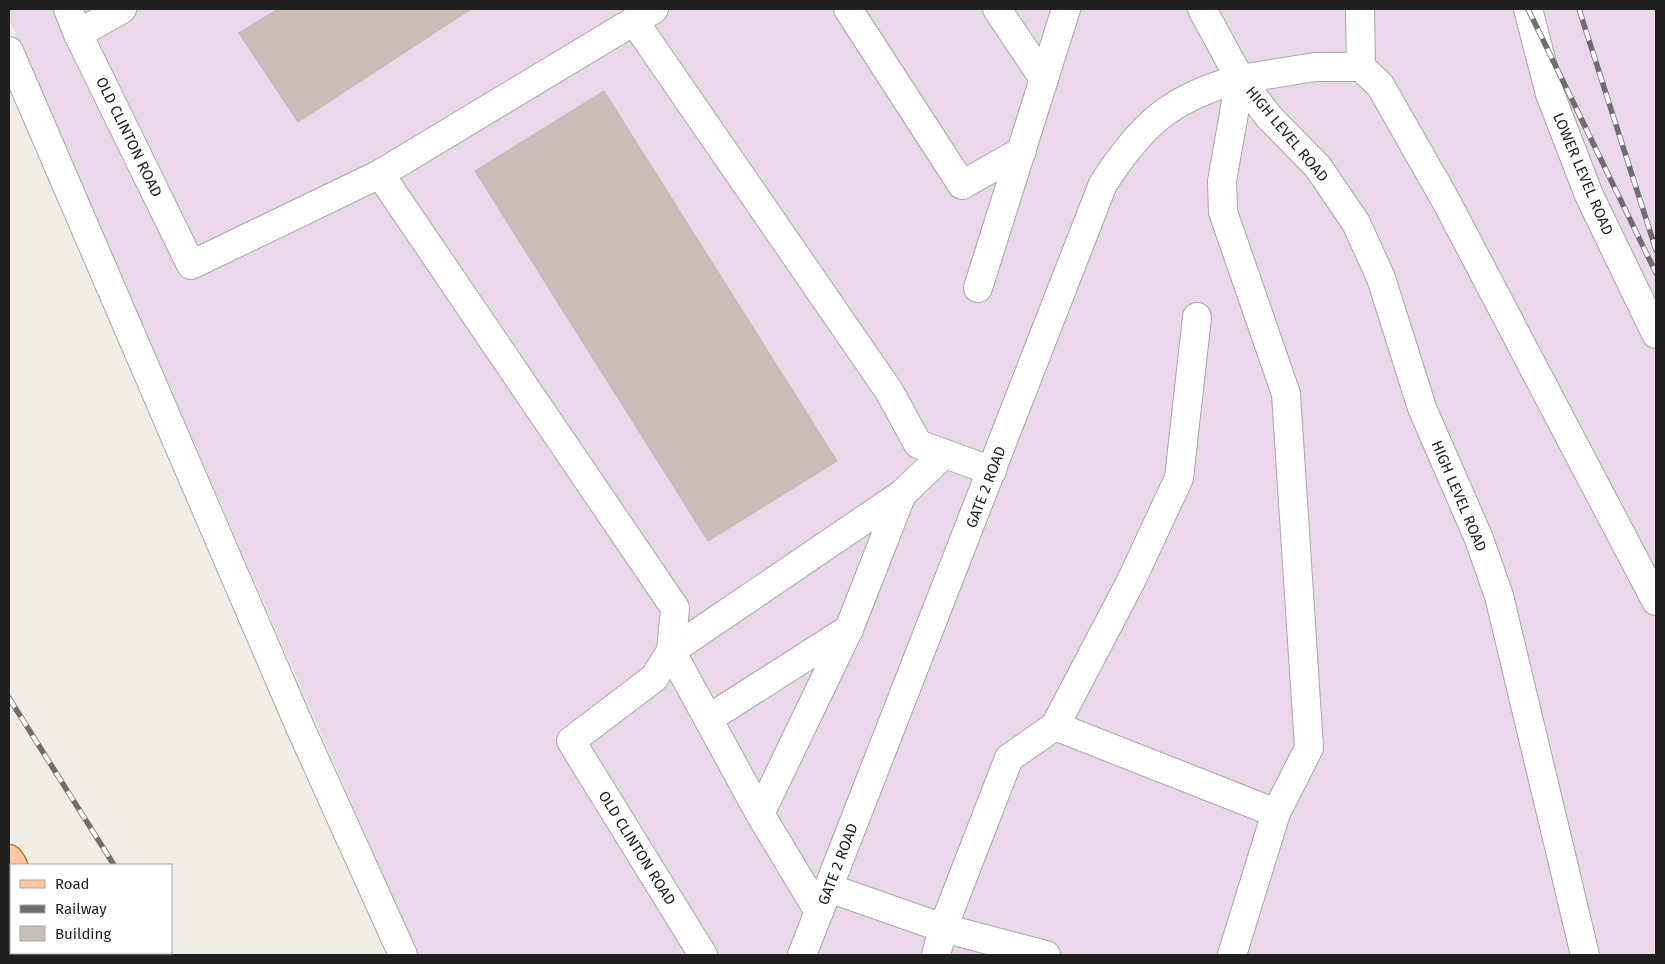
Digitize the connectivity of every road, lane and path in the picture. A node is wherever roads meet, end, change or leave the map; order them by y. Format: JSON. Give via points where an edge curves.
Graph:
{"nodes":[{"id":1,"x":68,"y":9,"type":"edge"},
{"id":2,"x":122,"y":9,"type":"edge"},
{"id":3,"x":848,"y":9,"type":"edge"},
{"id":4,"x":998,"y":9,"type":"edge"},
{"id":5,"x":1066,"y":9,"type":"edge"},
{"id":6,"x":1202,"y":9,"type":"edge"},
{"id":7,"x":1360,"y":9,"type":"edge"},
{"id":8,"x":1528,"y":9,"type":"edge"},
{"id":9,"x":644,"y":15,"type":"edge"},
{"id":10,"x":78,"y":34,"type":"junction"},
{"id":11,"x":9,"y":51,"type":"edge"},
{"id":12,"x":1361,"y":67,"type":"junction"},
{"id":13,"x":1044,"y":78,"type":"junction"},
{"id":14,"x":1240,"y":79,"type":"junction"},
{"id":15,"x":1022,"y":151,"type":"junction"},
{"id":16,"x":380,"y":174,"type":"junction"},
{"id":17,"x":978,"y":288,"type":"dead end"},
{"id":18,"x":1198,"y":317,"type":"dead end"},
{"id":19,"x":1656,"y":334,"type":"edge"},
{"id":20,"x":944,"y":454,"type":"junction"},
{"id":21,"x":992,"y":471,"type":"junction"},
{"id":22,"x":902,"y":494,"type":"junction"},
{"id":23,"x":1656,"y":601,"type":"edge"},
{"id":24,"x":849,"y":629,"type":"junction"},
{"id":25,"x":672,"y":651,"type":"junction"},
{"id":26,"x":708,"y":719,"type":"junction"},
{"id":27,"x":1055,"y":726,"type":"junction"},
{"id":28,"x":1276,"y":813,"type":"junction"},
{"id":29,"x":760,"y":814,"type":"junction"},
{"id":30,"x":824,"y":900,"type":"junction"},
{"id":31,"x":943,"y":928,"type":"junction"},
{"id":32,"x":403,"y":955,"type":"edge"},
{"id":33,"x":704,"y":955,"type":"edge"},
{"id":34,"x":802,"y":955,"type":"edge"},
{"id":35,"x":936,"y":955,"type":"edge"},
{"id":36,"x":1046,"y":955,"type":"edge"},
{"id":37,"x":1232,"y":955,"type":"edge"},
{"id":38,"x":1585,"y":955,"type":"edge"}],
"edges":[{"from":1,"to":10,"type":"lane","name":"OLD CLINTON ROAD"},
{"from":2,"to":10,"type":"lane"},
{"from":3,"to":15,"type":"lane","via":[[962,185]]},
{"from":4,"to":13,"type":"lane"},
{"from":5,"to":13,"type":"lane"},
{"from":6,"to":14,"type":"lane","name":"HIGH LEVEL ROAD"},
{"from":7,"to":12,"type":"lane"},
{"from":8,"to":19,"type":"lane","name":"LOWER LEVEL ROAD","via":[[1550,94],[1589,195]]},
{"from":9,"to":16,"type":"lane"},
{"from":9,"to":20,"type":"lane","via":[[889,391],[918,444]]},
{"from":10,"to":16,"type":"lane","name":"OLD CLINTON ROAD","via":[[191,265]]},
{"from":11,"to":32,"type":"lane","via":[[300,727]]},
{"from":12,"to":14,"type":"lane","name":"HIGH LEVEL ROAD","via":[[1315,67]]},
{"from":12,"to":23,"type":"lane","via":[[1380,85],[1446,201]]},
{"from":13,"to":15,"type":"lane"},
{"from":14,"to":21,"type":"lane","name":"GATE 2 ROAD","via":[[1180,101],[1146,126],[1125,150],[1103,184]]},
{"from":14,"to":28,"type":"lane","via":[[1222,181],[1223,212],[1286,394],[1309,748]]},
{"from":14,"to":38,"type":"lane","name":"HIGH LEVEL ROAD","via":[[1269,117],[1318,167],[1356,223],[1381,278],[1422,408],[1479,540],[1499,596]]},
{"from":15,"to":17,"type":"lane"},
{"from":16,"to":25,"type":"lane","via":[[675,608]]},
{"from":18,"to":27,"type":"lane","via":[[1179,478]]},
{"from":20,"to":21,"type":"lane"},
{"from":20,"to":22,"type":"lane"},
{"from":21,"to":30,"type":"lane","name":"GATE 2 ROAD"},
{"from":22,"to":24,"type":"lane"},
{"from":22,"to":25,"type":"lane"},
{"from":24,"to":26,"type":"lane"},
{"from":24,"to":29,"type":"lane"},
{"from":25,"to":26,"type":"lane"},
{"from":25,"to":33,"type":"lane","name":"OLD CLINTON ROAD","via":[[654,678],[571,741]]},
{"from":26,"to":29,"type":"lane"},
{"from":27,"to":28,"type":"lane"},
{"from":27,"to":31,"type":"lane","via":[[1008,758]]},
{"from":28,"to":37,"type":"lane"},
{"from":29,"to":30,"type":"lane"},
{"from":30,"to":31,"type":"lane"},
{"from":30,"to":34,"type":"lane","name":"GATE 2 ROAD"},
{"from":31,"to":35,"type":"lane"},
{"from":31,"to":36,"type":"lane"}]}
